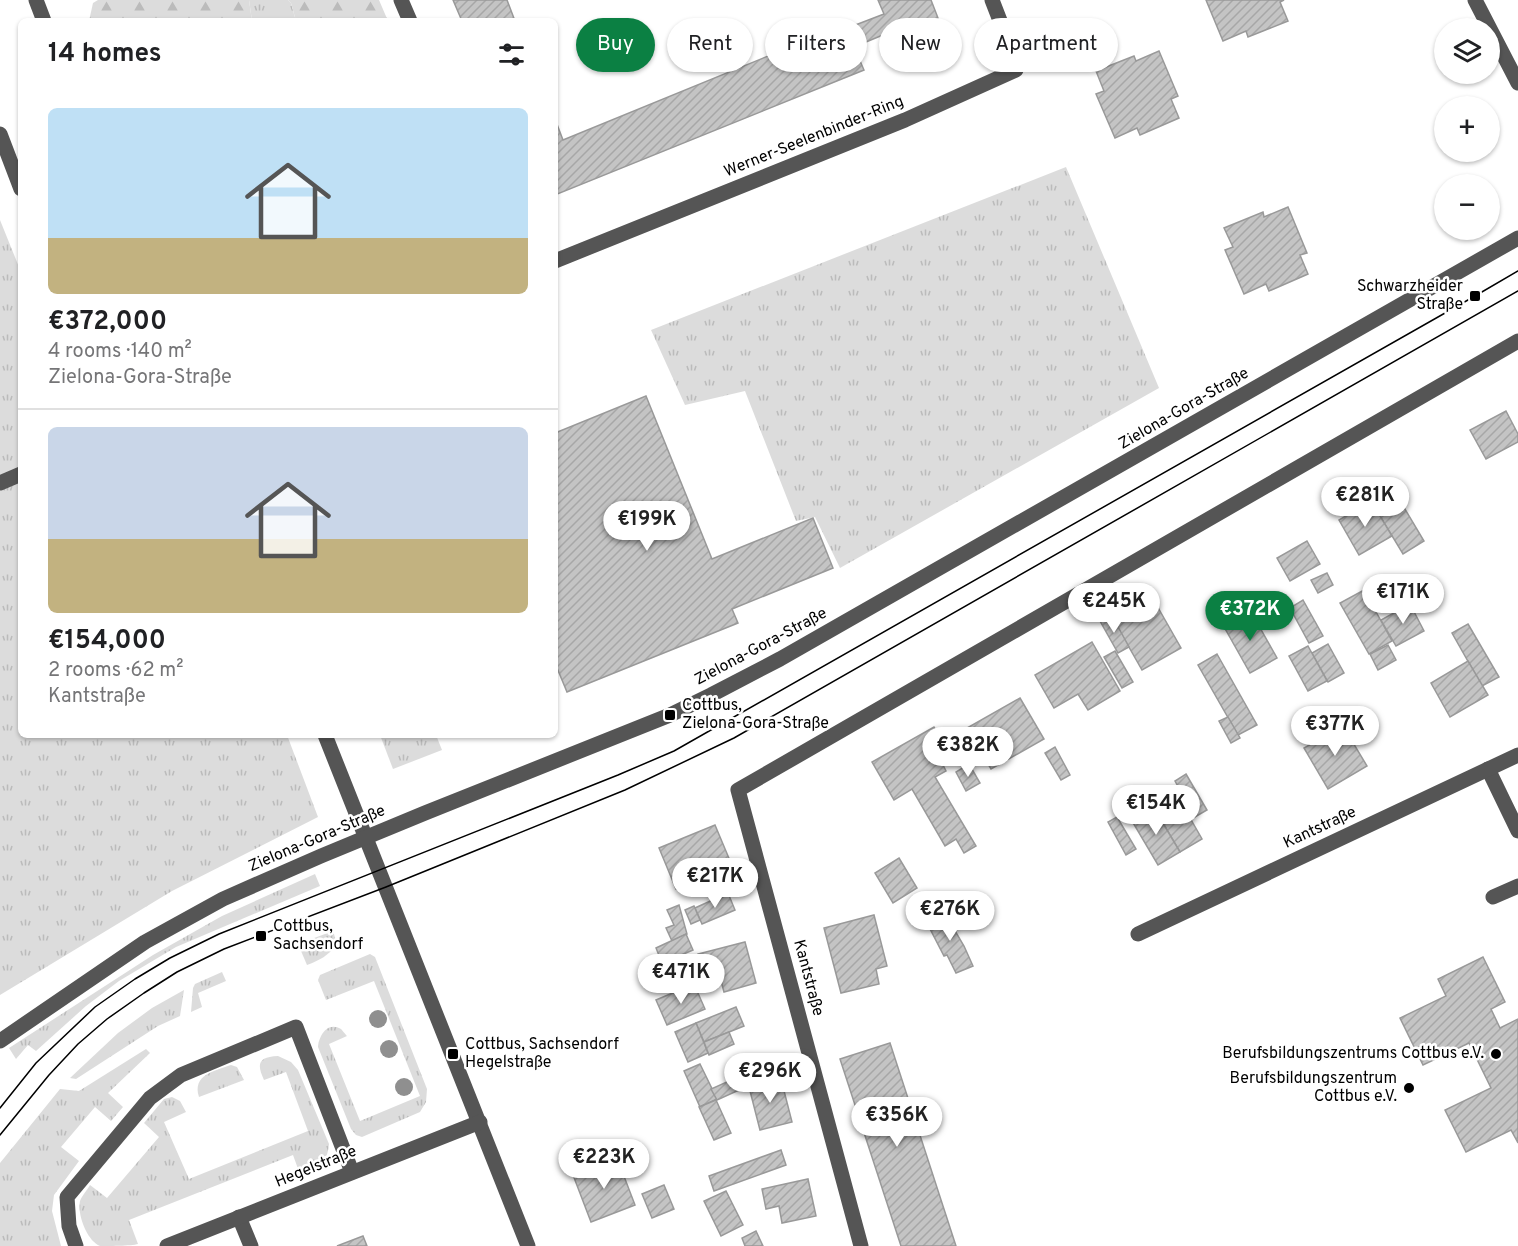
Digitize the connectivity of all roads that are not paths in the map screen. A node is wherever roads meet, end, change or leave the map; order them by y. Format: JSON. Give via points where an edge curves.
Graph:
{"nodes":[{"id":1,"x":36,"y":0,"type":"edge"},
{"id":2,"x":401,"y":0,"type":"edge"},
{"id":3,"x":992,"y":0,"type":"edge"},
{"id":4,"x":1475,"y":0,"type":"edge"},
{"id":5,"x":43,"y":18,"type":"edge"},
{"id":6,"x":409,"y":18,"type":"edge"},
{"id":7,"x":1518,"y":83,"type":"edge"},
{"id":8,"x":0,"y":134,"type":"edge"},
{"id":9,"x":18,"y":181,"type":"edge"},
{"id":10,"x":1518,"y":238,"type":"edge"},
{"id":11,"x":558,"y":260,"type":"edge"},
{"id":12,"x":1518,"y":341,"type":"edge"},
{"id":13,"x":18,"y":475,"type":"edge"},
{"id":14,"x":0,"y":483,"type":"edge"},
{"id":15,"x":326,"y":738,"type":"edge"},
{"id":16,"x":1518,"y":755,"type":"edge"},
{"id":17,"x":1488,"y":769,"type":"junction"},
{"id":18,"x":1518,"y":831,"type":"edge"},
{"id":19,"x":366,"y":837,"type":"junction"},
{"id":20,"x":1518,"y":886,"type":"edge"},
{"id":21,"x":1493,"y":897,"type":"dead end"},
{"id":22,"x":1138,"y":934,"type":"dead end"},
{"id":23,"x":0,"y":1041,"type":"edge"},
{"id":24,"x":480,"y":1122,"type":"junction"},
{"id":25,"x":352,"y":1172,"type":"junction"},
{"id":26,"x":239,"y":1217,"type":"junction"},
{"id":27,"x":76,"y":1246,"type":"edge"},
{"id":28,"x":167,"y":1246,"type":"edge"},
{"id":29,"x":251,"y":1246,"type":"edge"},
{"id":30,"x":528,"y":1246,"type":"edge"},
{"id":31,"x":861,"y":1246,"type":"edge"}],
"edges":[{"from":1,"to":5,"type":"street"},
{"from":2,"to":6,"type":"street"},
{"from":3,"to":11,"type":"street","name":"Werner-Seelenbinder-Ring","via":[[1016,70],[905,120]]},
{"from":4,"to":7,"type":"street"},
{"from":8,"to":9,"type":"street"},
{"from":10,"to":19,"type":"street","name":"Zielona-Gora-Straße","via":[[711,695]]},
{"from":12,"to":31,"type":"street","name":"Kantstraße","via":[[738,790]]},
{"from":13,"to":14,"type":"street"},
{"from":15,"to":19,"type":"street"},
{"from":16,"to":17,"type":"street","name":"Kantstraße"},
{"from":17,"to":18,"type":"street"},
{"from":17,"to":22,"type":"street","name":"Kantstraße"},
{"from":19,"to":23,"type":"street","name":"Zielona-Gora-Straße","via":[[223,899],[145,942]]},
{"from":19,"to":24,"type":"street"},
{"from":20,"to":21,"type":"street"},
{"from":24,"to":25,"type":"street","name":"Hegelstraße"},
{"from":24,"to":30,"type":"street"},
{"from":25,"to":26,"type":"street","name":"Hegelstraße"},
{"from":25,"to":27,"type":"street","via":[[296,1027],[181,1075],[150,1098],[67,1197],[69,1226]]},
{"from":26,"to":28,"type":"street","name":"Hegelstraße"},
{"from":26,"to":29,"type":"street"}]}
